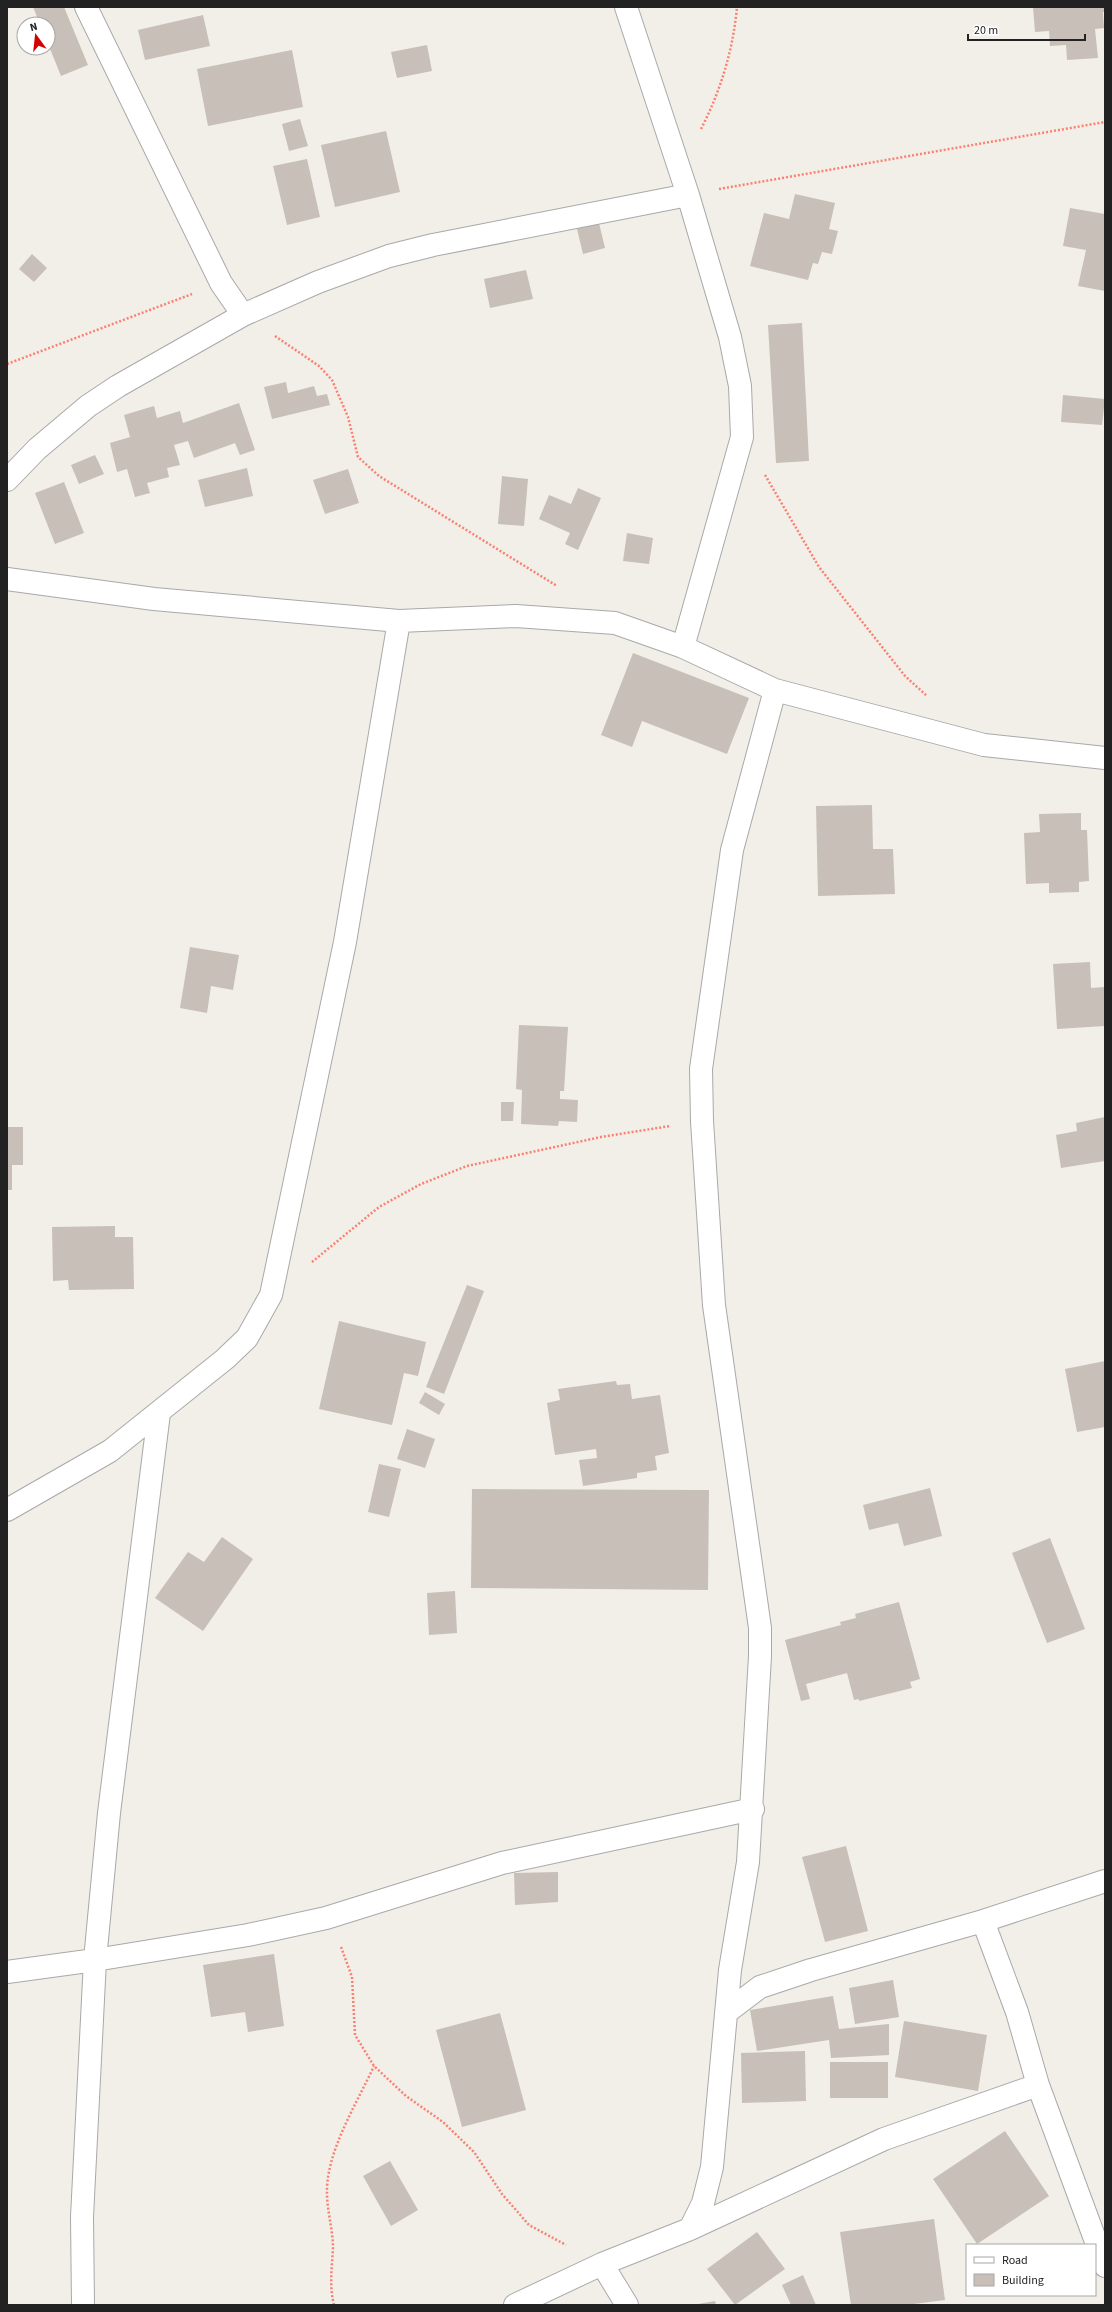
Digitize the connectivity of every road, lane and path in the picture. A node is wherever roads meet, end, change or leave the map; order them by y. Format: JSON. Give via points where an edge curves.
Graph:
{"nodes":[{"id":1,"x":86,"y":7,"type":"edge"},
{"id":2,"x":626,"y":7,"type":"edge"},
{"id":3,"x":737,"y":7,"type":"edge"},
{"id":4,"x":1105,"y":122,"type":"edge"},
{"id":5,"x":680,"y":168,"type":"junction"},
{"id":6,"x":688,"y":195,"type":"junction"},
{"id":7,"x":221,"y":283,"type":"junction"},
{"id":8,"x":243,"y":315,"type":"junction"},
{"id":9,"x":7,"y":364,"type":"edge"},
{"id":10,"x":742,"y":437,"type":"junction"},
{"id":11,"x":7,"y":480,"type":"edge"},
{"id":12,"x":7,"y":579,"type":"edge"},
{"id":13,"x":563,"y":590,"type":"dead end"},
{"id":14,"x":399,"y":621,"type":"junction"},
{"id":15,"x":683,"y":647,"type":"junction"},
{"id":16,"x":775,"y":690,"type":"junction"},
{"id":17,"x":933,"y":701,"type":"dead end"},
{"id":18,"x":1105,"y":758,"type":"edge"},
{"id":19,"x":702,"y":1121,"type":"junction"},
{"id":20,"x":271,"y":1295,"type":"junction"},
{"id":21,"x":159,"y":1413,"type":"junction"},
{"id":22,"x":7,"y":1510,"type":"edge"},
{"id":23,"x":753,"y":1809,"type":"junction"},
{"id":24,"x":1105,"y":1881,"type":"edge"},
{"id":25,"x":326,"y":1918,"type":"junction"},
{"id":26,"x":983,"y":1921,"type":"junction"},
{"id":27,"x":95,"y":1960,"type":"junction"},
{"id":28,"x":7,"y":1972,"type":"edge"},
{"id":29,"x":727,"y":2012,"type":"junction"},
{"id":30,"x":374,"y":2066,"type":"junction"},
{"id":31,"x":1038,"y":2084,"type":"junction"},
{"id":32,"x":690,"y":2229,"type":"junction"},
{"id":33,"x":602,"y":2264,"type":"junction"},
{"id":34,"x":1105,"y":2266,"type":"edge"},
{"id":35,"x":83,"y":2305,"type":"edge"},
{"id":36,"x":334,"y":2305,"type":"edge"},
{"id":37,"x":515,"y":2305,"type":"edge"},
{"id":38,"x":627,"y":2305,"type":"edge"}],
"edges":[{"from":1,"to":7,"type":"street"},
{"from":2,"to":5,"type":"street"},
{"from":3,"to":5,"type":"path","via":[[727,67],[715,102]]},
{"from":4,"to":6,"type":"path"},
{"from":5,"to":6,"type":"street"},
{"from":6,"to":8,"type":"street","via":[[389,256],[318,282]]},
{"from":6,"to":10,"type":"street","via":[[730,337],[740,386]]},
{"from":7,"to":8,"type":"street"},
{"from":7,"to":9,"type":"path"},
{"from":8,"to":11,"type":"street","via":[[88,406]]},
{"from":8,"to":13,"type":"path","via":[[318,366],[332,380],[348,417],[358,457],[379,476]]},
{"from":10,"to":15,"type":"street"},
{"from":10,"to":17,"type":"path","via":[[819,567],[905,676]]},
{"from":12,"to":14,"type":"street","via":[[154,599]]},
{"from":14,"to":15,"type":"street","via":[[516,616],[615,623]]},
{"from":14,"to":20,"type":"street","via":[[345,942]]},
{"from":15,"to":16,"type":"street"},
{"from":16,"to":18,"type":"street","via":[[984,745]]},
{"from":16,"to":19,"type":"street","via":[[732,850],[701,1069]]},
{"from":19,"to":20,"type":"path","via":[[602,1137],[475,1165],[421,1184],[379,1207]]},
{"from":19,"to":23,"type":"street","via":[[714,1305],[760,1628]]},
{"from":20,"to":21,"type":"street","via":[[247,1338]]},
{"from":21,"to":22,"type":"street","via":[[110,1451]]},
{"from":21,"to":27,"type":"street","via":[[109,1813]]},
{"from":23,"to":25,"type":"street","via":[[502,1863]]},
{"from":23,"to":29,"type":"street","via":[[748,1862],[730,1970]]},
{"from":24,"to":26,"type":"street"},
{"from":25,"to":27,"type":"street","via":[[248,1935]]},
{"from":25,"to":30,"type":"path","via":[[347,1960],[352,1977],[355,2035]]},
{"from":26,"to":29,"type":"street","via":[[760,1987]]},
{"from":26,"to":31,"type":"street","via":[[1017,2012]]},
{"from":27,"to":28,"type":"street"},
{"from":27,"to":35,"type":"street","via":[[82,2217]]},
{"from":29,"to":32,"type":"street","via":[[712,2167],[703,2203]]},
{"from":30,"to":33,"type":"path","via":[[406,2096],[444,2122],[474,2152],[502,2194],[529,2225]]},
{"from":30,"to":36,"type":"path","via":[[338,2144],[328,2180],[326,2193],[333,2246],[331,2284]]},
{"from":31,"to":32,"type":"street","via":[[884,2140]]},
{"from":31,"to":34,"type":"street"},
{"from":32,"to":33,"type":"street"},
{"from":33,"to":37,"type":"street"},
{"from":33,"to":38,"type":"street"}]}
